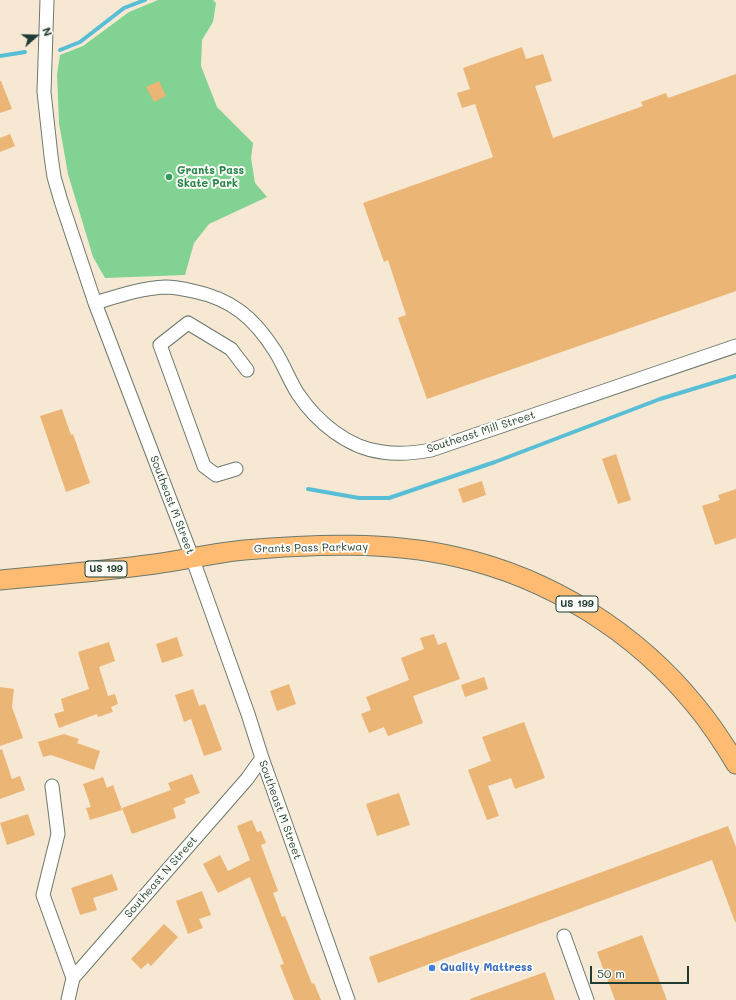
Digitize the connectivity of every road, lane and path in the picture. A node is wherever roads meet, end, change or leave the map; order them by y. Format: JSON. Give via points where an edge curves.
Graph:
{"nodes":[{"id":1,"x":47,"y":0,"type":"edge"},
{"id":2,"x":95,"y":303,"type":"junction"},
{"id":3,"x":736,"y":346,"type":"edge"},
{"id":4,"x":247,"y":370,"type":"dead end"},
{"id":5,"x":236,"y":469,"type":"dead end"},
{"id":6,"x":192,"y":557,"type":"junction"},
{"id":7,"x":0,"y":580,"type":"edge"},
{"id":8,"x":262,"y":758,"type":"junction"},
{"id":9,"x":736,"y":764,"type":"edge"},
{"id":10,"x":52,"y":786,"type":"dead end"},
{"id":11,"x":564,"y":936,"type":"dead end"},
{"id":12,"x":73,"y":978,"type":"junction"},
{"id":13,"x":68,"y":1000,"type":"edge"},
{"id":14,"x":348,"y":1000,"type":"edge"},
{"id":15,"x":588,"y":1000,"type":"edge"}],
"edges":[{"from":1,"to":2,"type":"street","name":"Southeast M Street","via":[[44,92],[54,178]]},
{"from":2,"to":3,"type":"street","name":"Southeast Mill Street","via":[[128,293],[167,287],[202,292],[222,299],[246,314],[256,325],[276,352],[311,412],[338,435],[367,449],[382,452],[413,453],[430,450]]},
{"from":2,"to":6,"type":"street","name":"Southeast M Street"},
{"from":4,"to":5,"type":"street","via":[[231,349],[188,323],[160,344],[204,466],[216,475]]},
{"from":6,"to":7,"type":"highway","name":"Grants Pass Parkway","number":"US 199","via":[[155,564]]},
{"from":6,"to":8,"type":"street","name":"Southeast M Street"},
{"from":6,"to":9,"type":"highway","name":"Grants Pass Parkway","number":"US 199","via":[[274,548],[360,546],[442,554],[485,564],[522,577],[597,617],[652,659],[699,710]]},
{"from":8,"to":12,"type":"street","name":"Southeast N Street","via":[[247,779]]},
{"from":8,"to":14,"type":"street","name":"Southeast M Street"},
{"from":10,"to":12,"type":"street","via":[[58,834],[43,895]]},
{"from":11,"to":15,"type":"street"},
{"from":12,"to":13,"type":"street","name":"Southeast N Street"}]}
